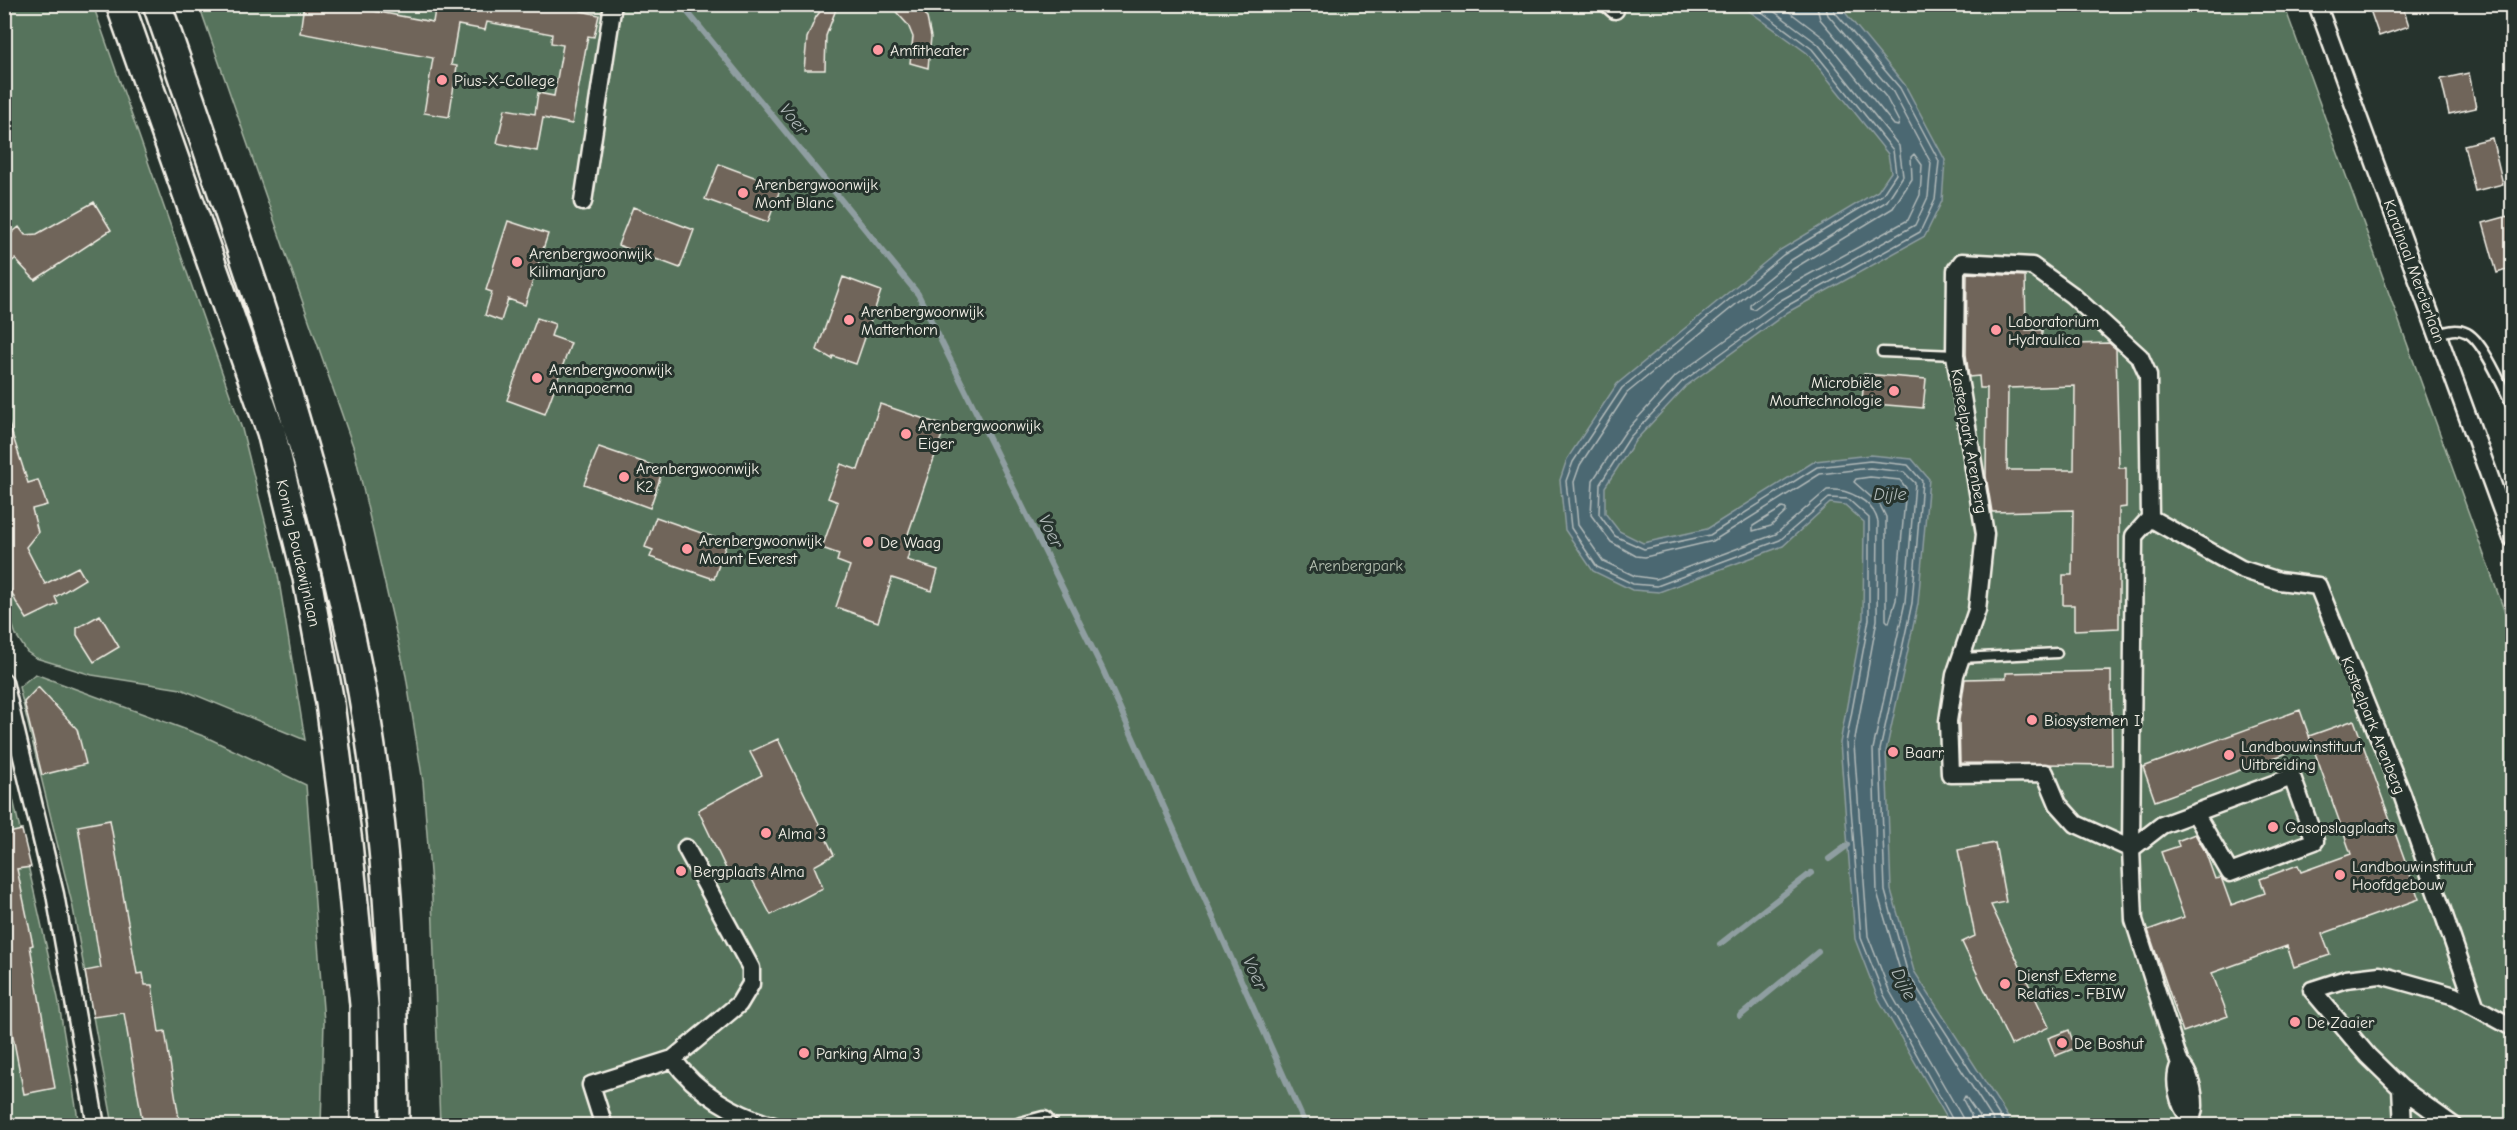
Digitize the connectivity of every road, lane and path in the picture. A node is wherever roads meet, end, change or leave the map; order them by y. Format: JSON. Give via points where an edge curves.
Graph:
{"nodes":[{"id":1,"x":120,"y":4,"type":"edge"},
{"id":2,"x":157,"y":4,"type":"edge"},
{"id":3,"x":613,"y":4,"type":"edge"},
{"id":4,"x":2317,"y":4,"type":"edge"},
{"id":5,"x":583,"y":202,"type":"dead end"},
{"id":6,"x":2438,"y":334,"type":"junction"},
{"id":7,"x":1882,"y":352,"type":"dead end"},
{"id":8,"x":1955,"y":355,"type":"junction"},
{"id":9,"x":2512,"y":406,"type":"edge"},
{"id":10,"x":2150,"y":518,"type":"junction"},
{"id":11,"x":2512,"y":538,"type":"edge"},
{"id":12,"x":2057,"y":653,"type":"dead end"},
{"id":13,"x":1962,"y":658,"type":"junction"},
{"id":14,"x":4,"y":682,"type":"edge"},
{"id":15,"x":2195,"y":813,"type":"junction"},
{"id":16,"x":686,"y":848,"type":"dead end"},
{"id":17,"x":2131,"y":849,"type":"junction"},
{"id":18,"x":2475,"y":1005,"type":"junction"},
{"id":19,"x":2512,"y":1027,"type":"edge"},
{"id":20,"x":672,"y":1059,"type":"junction"},
{"id":21,"x":2401,"y":1088,"type":"junction"},
{"id":22,"x":2191,"y":1122,"type":"edge"},
{"id":23,"x":96,"y":1125,"type":"edge"},
{"id":24,"x":365,"y":1125,"type":"edge"},
{"id":25,"x":395,"y":1125,"type":"edge"},
{"id":26,"x":604,"y":1125,"type":"edge"},
{"id":27,"x":774,"y":1125,"type":"edge"},
{"id":28,"x":1021,"y":1125,"type":"edge"},
{"id":29,"x":1048,"y":1125,"type":"edge"},
{"id":30,"x":2403,"y":1125,"type":"edge"},
{"id":31,"x":2454,"y":1125,"type":"edge"}],
"edges":[{"from":1,"to":24,"type":"highway","name":"Koning Boudewijnlaan","via":[[271,432],[306,578],[330,703],[348,843],[364,1005]]},
{"from":2,"to":25,"type":"highway","name":"Koning Boudewijnlaan","via":[[278,356],[359,672],[378,795],[394,1016]]},
{"from":3,"to":5,"type":"street"},
{"from":4,"to":6,"type":"street","name":"Kardinaal Mercierlaan"},
{"from":6,"to":9,"type":"lane","via":[[2452,330],[2467,332],[2477,340]]},
{"from":6,"to":11,"type":"street","name":"Kardinaal Mercierlaan"},
{"from":7,"to":8,"type":"lane"},
{"from":8,"to":10,"type":"street","name":"Kasteelpark Arenberg","via":[[1956,270],[1962,262],[2032,266],[2072,295],[2140,357],[2148,375]]},
{"from":8,"to":13,"type":"street","name":"Kasteelpark Arenberg","via":[[1985,534],[1977,610]]},
{"from":10,"to":17,"type":"street","via":[[2134,536]]},
{"from":10,"to":18,"type":"street","name":"Kasteelpark Arenberg","via":[[2241,569],[2279,581],[2318,586],[2402,794]]},
{"from":12,"to":13,"type":"lane"},
{"from":13,"to":17,"type":"street","name":"Kasteelpark Arenberg","via":[[1954,675],[1948,721],[1950,774],[2045,773],[2058,804],[2076,824]]},
{"from":14,"to":23,"type":"street","via":[[55,894]]},
{"from":15,"to":15,"type":"street","via":[[2230,873],[2315,842],[2292,777]]},
{"from":15,"to":17,"type":"street","via":[[2162,825]]},
{"from":16,"to":20,"type":"street","via":[[751,968],[751,984],[739,1004]]},
{"from":17,"to":22,"type":"street","via":[[2134,920],[2180,1064],[2175,1073],[2180,1100]]},
{"from":18,"to":19,"type":"street"},
{"from":18,"to":21,"type":"street","via":[[2380,975],[2346,979],[2312,990]]},
{"from":20,"to":26,"type":"street","via":[[591,1085]]},
{"from":20,"to":27,"type":"street","via":[[684,1075],[727,1106]]},
{"from":21,"to":30,"type":"street"},
{"from":21,"to":31,"type":"street"},
{"from":28,"to":29,"type":"street","via":[[1044,1120]]}]}
